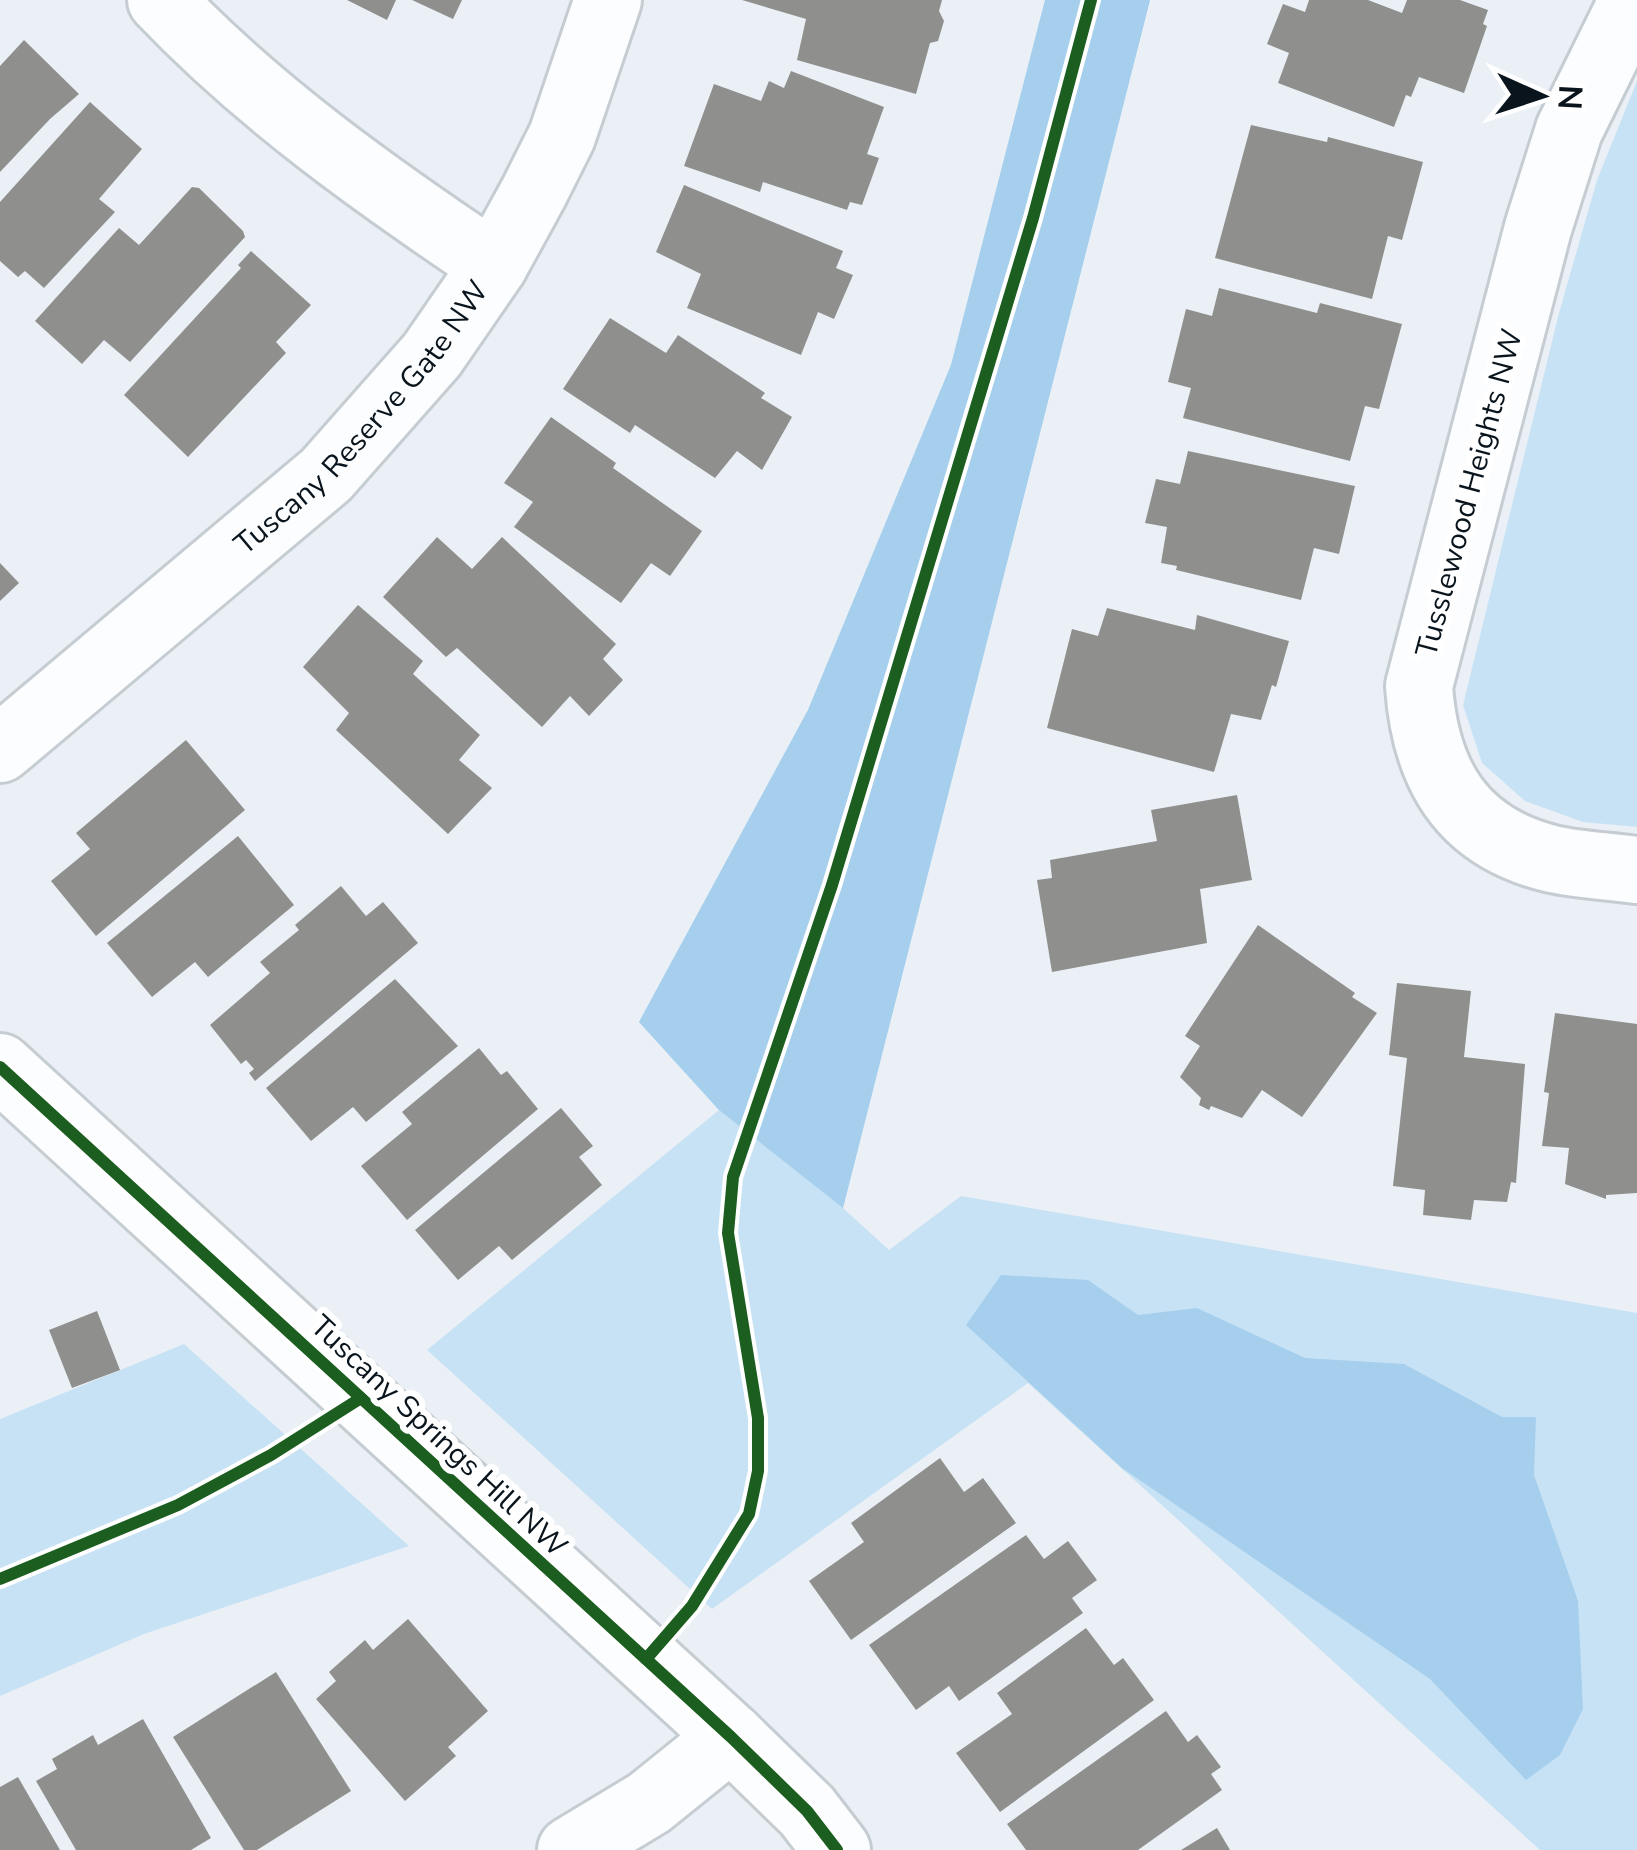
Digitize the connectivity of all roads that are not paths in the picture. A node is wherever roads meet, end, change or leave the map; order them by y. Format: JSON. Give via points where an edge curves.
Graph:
{"nodes":[{"id":1,"x":161,"y":0,"type":"edge"},
{"id":2,"x":608,"y":0,"type":"edge"},
{"id":3,"x":1633,"y":0,"type":"edge"},
{"id":4,"x":494,"y":265,"type":"junction"},
{"id":5,"x":0,"y":749,"type":"edge"},
{"id":6,"x":1637,"y":870,"type":"edge"},
{"id":7,"x":0,"y":1066,"type":"edge"},
{"id":8,"x":731,"y":1737,"type":"junction"},
{"id":9,"x":571,"y":1850,"type":"edge"},
{"id":10,"x":837,"y":1850,"type":"edge"}],
"edges":[{"from":1,"to":4,"type":"street","via":[[302,128]]},
{"from":2,"to":4,"type":"street","name":"Tuscany Reserve Gate NW","via":[[562,136]]},
{"from":3,"to":6,"type":"street","name":"Tusslewood Heights NW","via":[[1569,130],[1538,228],[1419,686],[1428,751],[1474,819],[1555,860]]},
{"from":4,"to":5,"type":"street","name":"Tuscany Reserve Gate NW","via":[[431,356],[326,475]]},
{"from":7,"to":8,"type":"street","name":"Tuscany Springs Hill NW"},
{"from":8,"to":9,"type":"street","via":[[649,1803]]},
{"from":8,"to":10,"type":"street","name":"Tuscany Springs Hill NW"}]}
